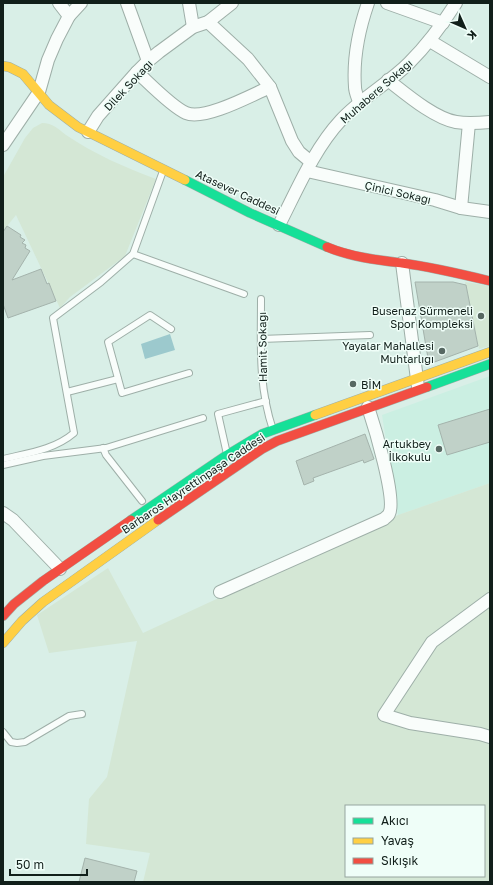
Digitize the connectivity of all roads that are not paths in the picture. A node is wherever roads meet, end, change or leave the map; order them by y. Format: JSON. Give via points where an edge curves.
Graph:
{"nodes":[{"id":1,"x":59,"y":3,"type":"edge"},
{"id":2,"x":81,"y":3,"type":"edge"},
{"id":3,"x":127,"y":3,"type":"edge"},
{"id":4,"x":189,"y":3,"type":"edge"},
{"id":5,"x":232,"y":3,"type":"edge"},
{"id":6,"x":368,"y":3,"type":"edge"},
{"id":7,"x":387,"y":3,"type":"edge"},
{"id":8,"x":456,"y":3,"type":"edge"},
{"id":9,"x":69,"y":16,"type":"junction"},
{"id":10,"x":208,"y":22,"type":"junction"},
{"id":11,"x":443,"y":23,"type":"junction"},
{"id":12,"x":193,"y":27,"type":"junction"},
{"id":13,"x":430,"y":41,"type":"junction"},
{"id":14,"x":148,"y":61,"type":"junction"},
{"id":15,"x":3,"y":66,"type":"edge"},
{"id":16,"x":137,"y":72,"type":"junction"},
{"id":17,"x":490,"y":77,"type":"edge"},
{"id":18,"x":388,"y":80,"type":"junction"},
{"id":19,"x":270,"y":87,"type":"junction"},
{"id":20,"x":39,"y":92,"type":"junction"},
{"id":21,"x":359,"y":102,"type":"junction"},
{"id":22,"x":490,"y":122,"type":"edge"},
{"id":23,"x":469,"y":123,"type":"junction"},
{"id":24,"x":88,"y":132,"type":"junction"},
{"id":25,"x":3,"y":145,"type":"edge"},
{"id":26,"x":309,"y":166,"type":"junction"},
{"id":27,"x":163,"y":169,"type":"junction"},
{"id":28,"x":461,"y":208,"type":"junction"},
{"id":29,"x":490,"y":212,"type":"edge"},
{"id":30,"x":279,"y":225,"type":"junction"},
{"id":31,"x":133,"y":254,"type":"junction"},
{"id":32,"x":402,"y":263,"type":"junction"},
{"id":33,"x":490,"y":281,"type":"edge"},
{"id":34,"x":244,"y":294,"type":"dead end"},
{"id":35,"x":261,"y":299,"type":"dead end"},
{"id":36,"x":172,"y":329,"type":"dead end"},
{"id":37,"x":370,"y":335,"type":"dead end"},
{"id":38,"x":261,"y":339,"type":"junction"},
{"id":39,"x":490,"y":352,"type":"edge"},
{"id":40,"x":490,"y":364,"type":"edge"},
{"id":41,"x":189,"y":373,"type":"dead end"},
{"id":42,"x":118,"y":379,"type":"junction"},
{"id":43,"x":417,"y":383,"type":"junction"},
{"id":44,"x":67,"y":392,"type":"junction"},
{"id":45,"x":266,"y":401,"type":"junction"},
{"id":46,"x":368,"y":407,"type":"junction"},
{"id":47,"x":203,"y":418,"type":"dead end"},
{"id":48,"x":273,"y":429,"type":"junction"},
{"id":49,"x":277,"y":441,"type":"junction"},
{"id":50,"x":103,"y":448,"type":"junction"},
{"id":51,"x":227,"y":455,"type":"junction"},
{"id":52,"x":3,"y":459,"type":"edge"},
{"id":53,"x":3,"y":465,"type":"edge"},
{"id":54,"x":142,"y":501,"type":"dead end"},
{"id":55,"x":4,"y":515,"type":"edge"},
{"id":56,"x":60,"y":569,"type":"junction"},
{"id":57,"x":220,"y":592,"type":"dead end"},
{"id":58,"x":25,"y":594,"type":"junction"},
{"id":59,"x":490,"y":599,"type":"edge"},
{"id":60,"x":3,"y":602,"type":"edge"},
{"id":61,"x":3,"y":616,"type":"edge"},
{"id":62,"x":3,"y":643,"type":"edge"},
{"id":63,"x":82,"y":714,"type":"dead end"},
{"id":64,"x":3,"y":732,"type":"edge"},
{"id":65,"x":490,"y":737,"type":"edge"}],
"edges":[{"from":1,"to":9,"type":"street"},
{"from":2,"to":9,"type":"street"},
{"from":3,"to":14,"type":"street"},
{"from":4,"to":12,"type":"street"},
{"from":5,"to":10,"type":"street","name":"Dilek Sokağı"},
{"from":6,"to":21,"type":"street","via":[[363,17],[356,64],[355,88]]},
{"from":7,"to":11,"type":"street"},
{"from":8,"to":11,"type":"street","name":"Muhabere Sokağı"},
{"from":9,"to":20,"type":"street","via":[[48,60]]},
{"from":10,"to":12,"type":"street","name":"Dilek Sokağı"},
{"from":10,"to":19,"type":"street","via":[[248,59]]},
{"from":11,"to":13,"type":"street","name":"Muhabere Sokağı"},
{"from":12,"to":14,"type":"street","name":"Dilek Sokağı"},
{"from":13,"to":17,"type":"street"},
{"from":13,"to":18,"type":"street","name":"Muhabere Sokağı"},
{"from":14,"to":16,"type":"street","name":"Dilek Sokağı"},
{"from":15,"to":20,"type":"street","name":"Atasever Caddesi","via":[[23,74]]},
{"from":16,"to":19,"type":"street","via":[[176,107],[186,114],[193,115],[215,111]]},
{"from":16,"to":24,"type":"street","name":"Dilek Sokağı","via":[[98,116]]},
{"from":18,"to":21,"type":"street","name":"Muhabere Sokağı"},
{"from":18,"to":23,"type":"street","via":[[431,112],[454,122]]},
{"from":19,"to":26,"type":"street","via":[[292,141]]},
{"from":20,"to":24,"type":"street","name":"Atasever Caddesi","via":[[64,118]]},
{"from":20,"to":25,"type":"street"},
{"from":21,"to":26,"type":"street","name":"Muhabere Sokağı","via":[[316,151]]},
{"from":22,"to":23,"type":"street"},
{"from":23,"to":28,"type":"street"},
{"from":24,"to":27,"type":"street","name":"Atasever Caddesi"},
{"from":26,"to":28,"type":"street","name":"Çinici Sokağı"},
{"from":26,"to":30,"type":"street","name":"Muhabere Sokağı"},
{"from":27,"to":30,"type":"street","name":"Atasever Caddesi"},
{"from":27,"to":31,"type":"lane"},
{"from":28,"to":29,"type":"street","name":"Çinici Sokağı"},
{"from":30,"to":32,"type":"street","name":"Atasever Caddesi","via":[[337,251],[379,261]]},
{"from":31,"to":34,"type":"lane"},
{"from":31,"to":44,"type":"lane","via":[[53,318]]},
{"from":32,"to":33,"type":"street","name":"Atasever Caddesi"},
{"from":32,"to":43,"type":"street"},
{"from":35,"to":38,"type":"lane","name":"Hamit Sokağı"},
{"from":36,"to":42,"type":"lane","via":[[150,316],[108,342]]},
{"from":37,"to":38,"type":"lane"},
{"from":38,"to":45,"type":"lane","name":"Hamit Sokağı","via":[[260,367]]},
{"from":39,"to":43,"type":"street","name":"Barbaros Hayrettinpaşa Caddesi"},
{"from":40,"to":43,"type":"street","name":"Barbaros Hayrettinpaşa Caddesi"},
{"from":41,"to":42,"type":"lane","via":[[122,393]]},
{"from":42,"to":44,"type":"lane"},
{"from":43,"to":46,"type":"street","name":"Barbaros Hayrettinpaşa Caddesi"},
{"from":43,"to":48,"type":"street","name":"Barbaros Hayrettinpaşa Caddesi"},
{"from":44,"to":52,"type":"lane","via":[[74,433],[50,448]]},
{"from":45,"to":48,"type":"lane","name":"Hamit Sokağı"},
{"from":45,"to":51,"type":"lane","via":[[218,414]]},
{"from":46,"to":49,"type":"street","name":"Barbaros Hayrettinpaşa Caddesi"},
{"from":46,"to":57,"type":"street","via":[[388,481],[389,514]]},
{"from":47,"to":50,"type":"lane"},
{"from":48,"to":49,"type":"lane","name":"Hamit Sokağı"},
{"from":48,"to":51,"type":"street","name":"Barbaros Hayrettinpaşa Caddesi"},
{"from":49,"to":62,"type":"street","name":"Barbaros Hayrettinpaşa Caddesi","via":[[213,481],[43,602],[14,628]]},
{"from":50,"to":53,"type":"lane","via":[[43,456]]},
{"from":50,"to":54,"type":"lane"},
{"from":51,"to":56,"type":"street","name":"Barbaros Hayrettinpaşa Caddesi"},
{"from":55,"to":56,"type":"street","via":[[13,520]]},
{"from":56,"to":58,"type":"street","name":"Barbaros Hayrettinpaşa Caddesi"},
{"from":58,"to":60,"type":"street"},
{"from":58,"to":61,"type":"street","name":"Barbaros Hayrettinpaşa Caddesi"},
{"from":59,"to":65,"type":"street","via":[[432,642],[384,715],[410,723]]},
{"from":63,"to":64,"type":"lane","via":[[69,716],[21,743],[11,742]]}]}
